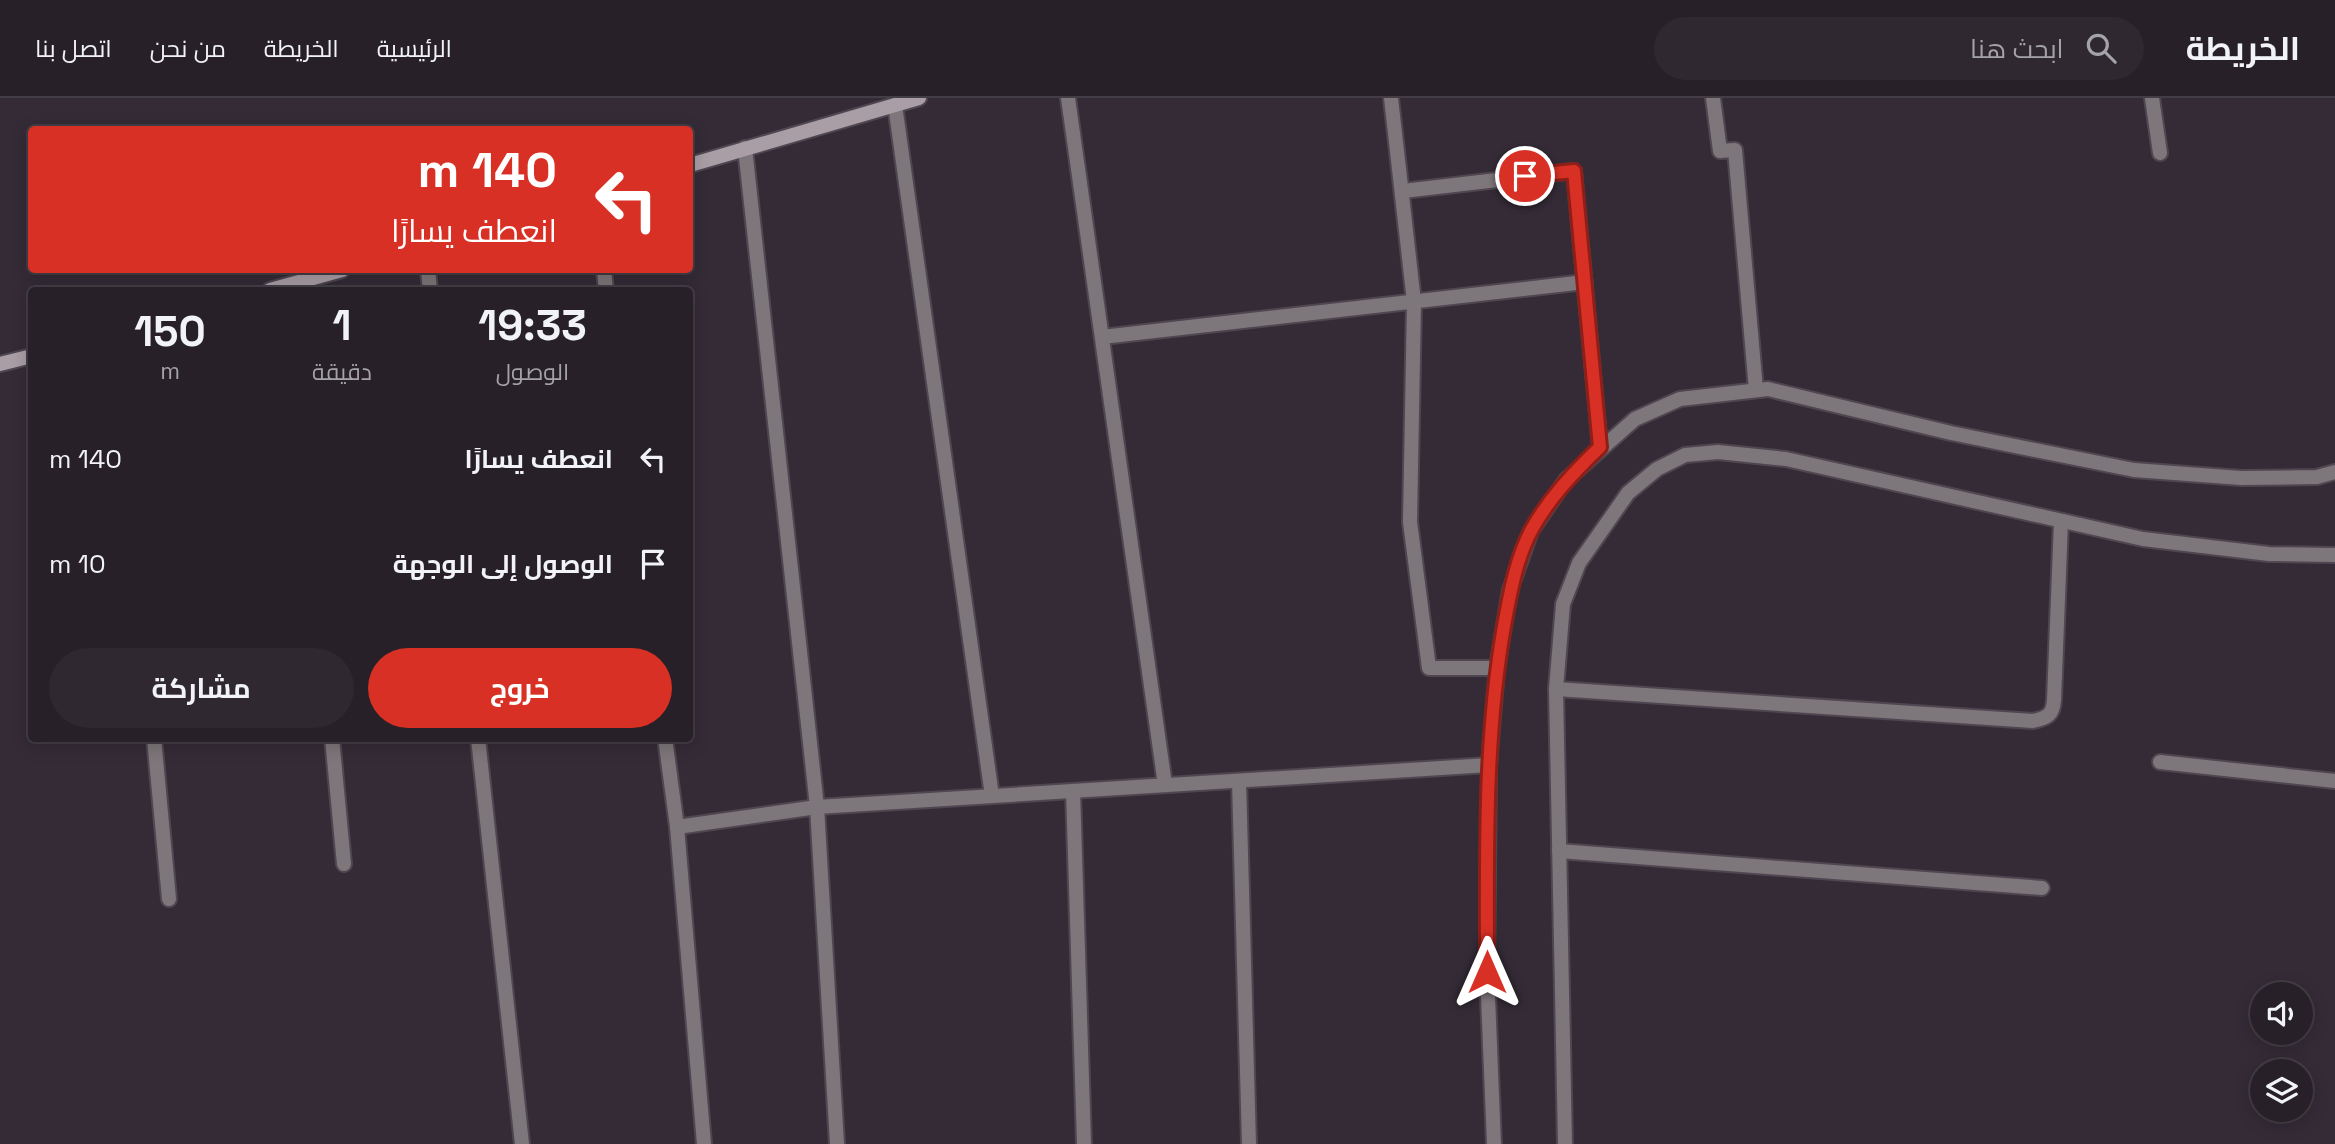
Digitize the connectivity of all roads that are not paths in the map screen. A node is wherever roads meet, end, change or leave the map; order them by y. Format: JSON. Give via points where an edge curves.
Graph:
{"nodes":[{"id":1,"x":919,"y":98,"type":"edge"},
{"id":2,"x":1068,"y":98,"type":"edge"},
{"id":3,"x":1391,"y":98,"type":"edge"},
{"id":4,"x":1713,"y":98,"type":"edge"},
{"id":5,"x":2152,"y":98,"type":"edge"},
{"id":6,"x":895,"y":105,"type":"junction"},
{"id":7,"x":745,"y":148,"type":"junction"},
{"id":8,"x":2160,"y":153,"type":"dead end"},
{"id":9,"x":693,"y":164,"type":"edge"},
{"id":10,"x":1403,"y":191,"type":"junction"},
{"id":11,"x":333,"y":273,"type":"edge"},
{"id":12,"x":1585,"y":282,"type":"junction"},
{"id":13,"x":289,"y":287,"type":"edge"},
{"id":14,"x":1414,"y":302,"type":"junction"},
{"id":15,"x":1102,"y":337,"type":"junction"},
{"id":16,"x":28,"y":357,"type":"edge"},
{"id":17,"x":0,"y":364,"type":"edge"},
{"id":18,"x":1756,"y":390,"type":"junction"},
{"id":19,"x":1600,"y":447,"type":"junction"},
{"id":20,"x":2335,"y":472,"type":"edge"},
{"id":21,"x":2061,"y":521,"type":"junction"},
{"id":22,"x":2335,"y":555,"type":"edge"},
{"id":23,"x":1497,"y":668,"type":"junction"},
{"id":24,"x":1556,"y":688,"type":"junction"},
{"id":25,"x":154,"y":742,"type":"edge"},
{"id":26,"x":332,"y":742,"type":"edge"},
{"id":27,"x":478,"y":742,"type":"edge"},
{"id":28,"x":666,"y":742,"type":"edge"},
{"id":29,"x":2160,"y":762,"type":"dead end"},
{"id":30,"x":1489,"y":765,"type":"junction"},
{"id":31,"x":1239,"y":781,"type":"junction"},
{"id":32,"x":2335,"y":781,"type":"edge"},
{"id":33,"x":1166,"y":785,"type":"junction"},
{"id":34,"x":1073,"y":791,"type":"junction"},
{"id":35,"x":992,"y":796,"type":"junction"},
{"id":36,"x":817,"y":807,"type":"junction"},
{"id":37,"x":677,"y":827,"type":"junction"},
{"id":38,"x":1559,"y":851,"type":"junction"},
{"id":39,"x":344,"y":864,"type":"dead end"},
{"id":40,"x":2042,"y":888,"type":"dead end"},
{"id":41,"x":169,"y":899,"type":"dead end"},
{"id":42,"x":522,"y":1144,"type":"edge"},
{"id":43,"x":704,"y":1144,"type":"edge"},
{"id":44,"x":837,"y":1144,"type":"edge"},
{"id":45,"x":1084,"y":1144,"type":"edge"},
{"id":46,"x":1249,"y":1144,"type":"edge"},
{"id":47,"x":1494,"y":1144,"type":"edge"},
{"id":48,"x":1565,"y":1144,"type":"edge"}],
"edges":[{"from":1,"to":6,"type":"main road"},
{"from":2,"to":15,"type":"street"},
{"from":3,"to":10,"type":"street"},
{"from":4,"to":18,"type":"street","via":[[1720,150],[1735,150]]},
{"from":5,"to":8,"type":"street"},
{"from":6,"to":7,"type":"main road"},
{"from":6,"to":35,"type":"street"},
{"from":7,"to":9,"type":"main road"},
{"from":7,"to":36,"type":"street"},
{"from":10,"to":12,"type":"street","via":[[1574,171]]},
{"from":10,"to":14,"type":"street"},
{"from":11,"to":13,"type":"main road"},
{"from":12,"to":14,"type":"street"},
{"from":12,"to":19,"type":"street"},
{"from":14,"to":15,"type":"street"},
{"from":14,"to":23,"type":"street","via":[[1410,522],[1429,668]]},
{"from":15,"to":33,"type":"street"},
{"from":16,"to":17,"type":"main road"},
{"from":18,"to":19,"type":"street","via":[[1680,399],[1635,419]]},
{"from":18,"to":20,"type":"street","via":[[2134,470],[2241,478],[2317,477]]},
{"from":19,"to":23,"type":"street","via":[[1566,480],[1531,531],[1510,590]]},
{"from":21,"to":22,"type":"street","via":[[2155,541],[2269,554]]},
{"from":21,"to":24,"type":"street","via":[[1786,459],[1718,452],[1685,455],[1657,469],[1628,493],[1579,563],[1563,604]]},
{"from":21,"to":24,"type":"street","via":[[2054,700],[2046,718],[2033,721]]},
{"from":23,"to":30,"type":"street"},
{"from":24,"to":38,"type":"street"},
{"from":25,"to":41,"type":"street"},
{"from":26,"to":39,"type":"street"},
{"from":27,"to":42,"type":"street"},
{"from":28,"to":37,"type":"street"},
{"from":29,"to":32,"type":"street"},
{"from":30,"to":31,"type":"street"},
{"from":30,"to":47,"type":"street","via":[[1487,972]]},
{"from":31,"to":33,"type":"street"},
{"from":31,"to":46,"type":"street"},
{"from":33,"to":34,"type":"street"},
{"from":34,"to":35,"type":"street"},
{"from":34,"to":45,"type":"street"},
{"from":35,"to":36,"type":"street"},
{"from":36,"to":37,"type":"street"},
{"from":36,"to":44,"type":"street"},
{"from":37,"to":43,"type":"street"},
{"from":38,"to":40,"type":"street"},
{"from":38,"to":48,"type":"street"}]}
